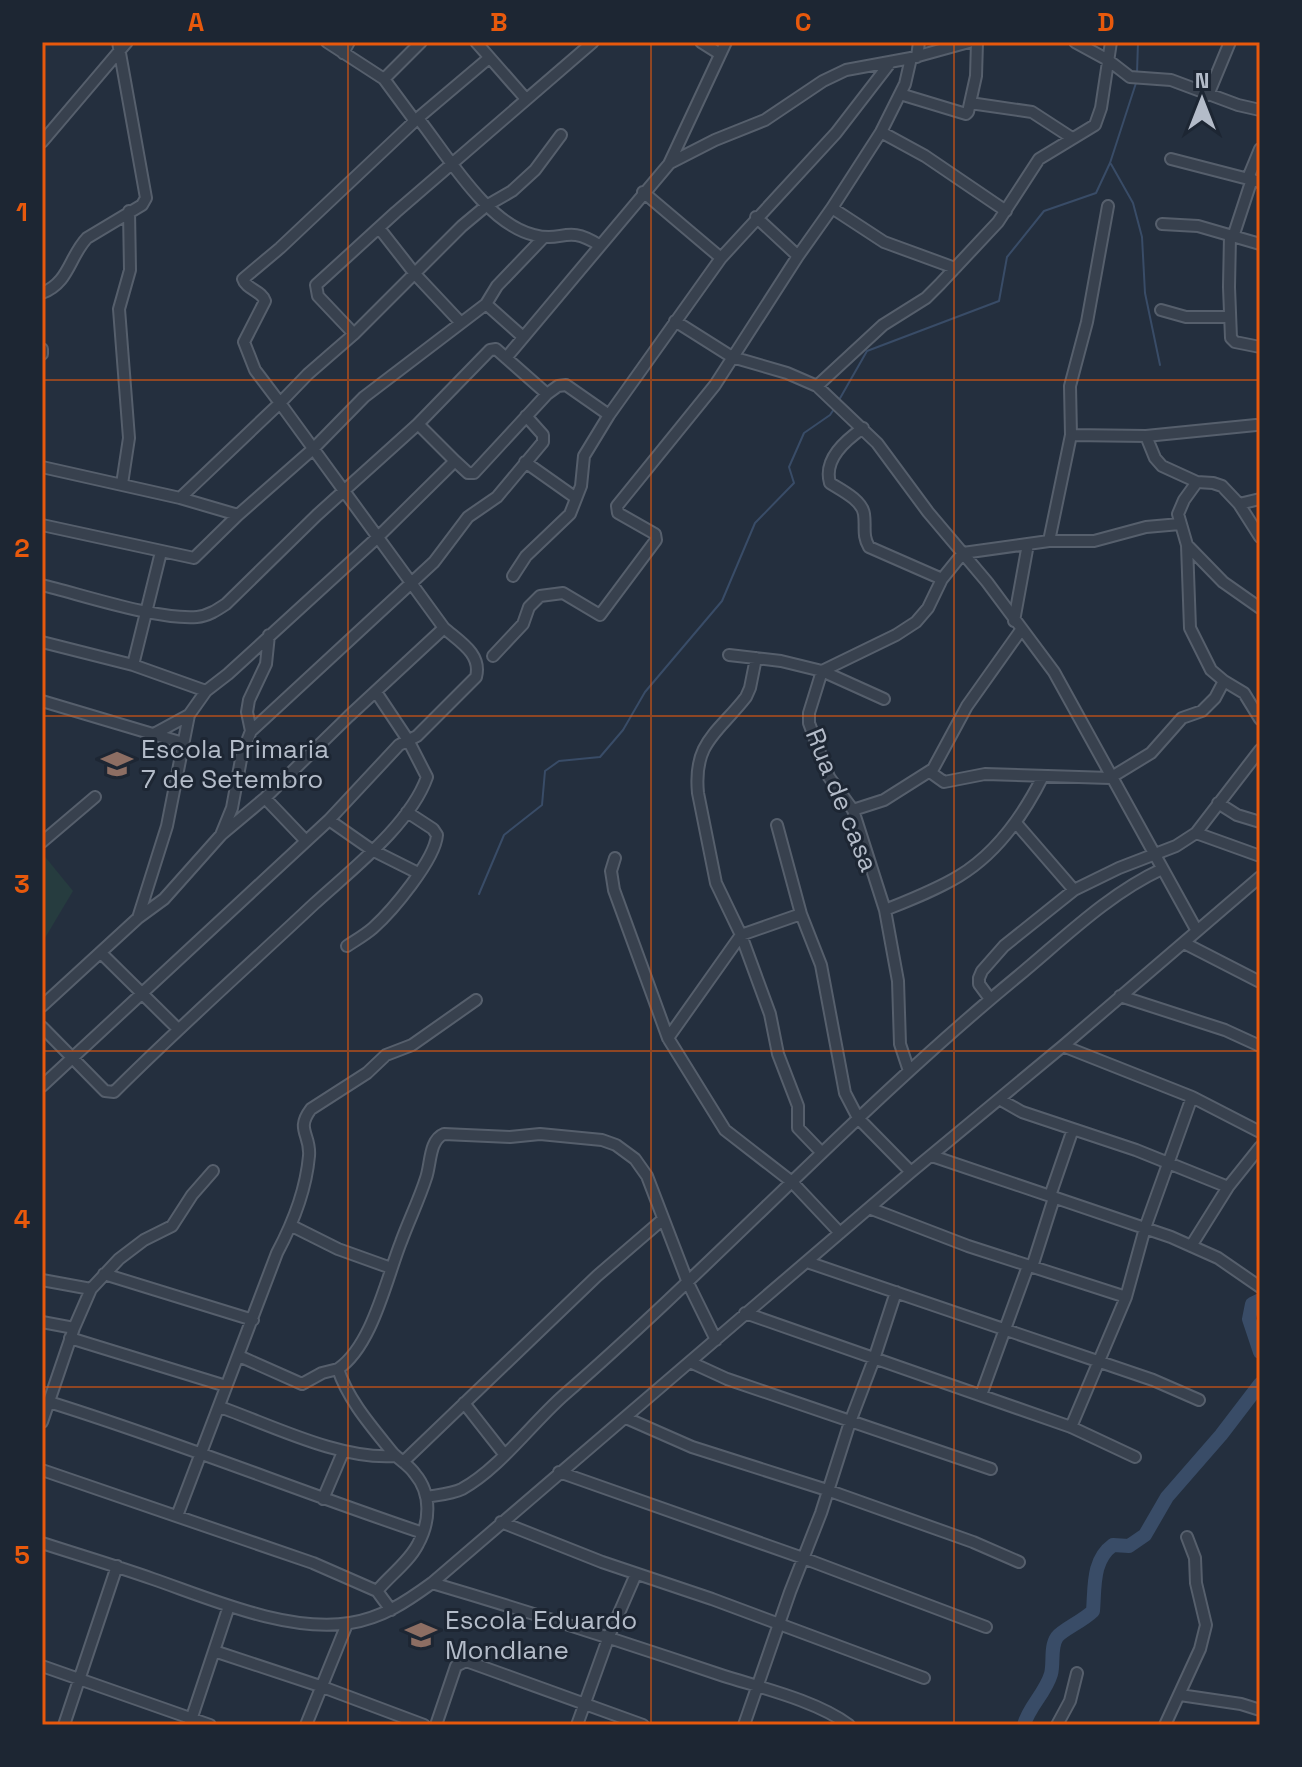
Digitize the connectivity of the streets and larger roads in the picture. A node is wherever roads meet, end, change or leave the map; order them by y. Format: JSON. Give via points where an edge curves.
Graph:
{"nodes":[{"id":1,"x":327,"y":42,"type":"edge"},
{"id":2,"x":349,"y":42,"type":"edge"},
{"id":3,"x":421,"y":42,"type":"edge"},
{"id":4,"x":476,"y":42,"type":"edge"},
{"id":5,"x":593,"y":42,"type":"edge"},
{"id":6,"x":701,"y":42,"type":"edge"},
{"id":7,"x":726,"y":42,"type":"edge"},
{"id":8,"x":919,"y":42,"type":"edge"},
{"id":9,"x":969,"y":42,"type":"edge"},
{"id":10,"x":977,"y":42,"type":"edge"},
{"id":11,"x":1075,"y":42,"type":"edge"},
{"id":12,"x":1111,"y":42,"type":"edge"},
{"id":13,"x":1230,"y":42,"type":"edge"},
{"id":14,"x":122,"y":45,"type":"edge"},
{"id":15,"x":343,"y":53,"type":"junction"},
{"id":16,"x":720,"y":54,"type":"junction"},
{"id":17,"x":489,"y":58,"type":"junction"},
{"id":18,"x":914,"y":58,"type":"junction"},
{"id":19,"x":1108,"y":60,"type":"junction"},
{"id":20,"x":890,"y":63,"type":"junction"},
{"id":21,"x":384,"y":79,"type":"junction"},
{"id":22,"x":900,"y":94,"type":"junction"},
{"id":23,"x":1208,"y":95,"type":"junction"},
{"id":24,"x":526,"y":99,"type":"junction"},
{"id":25,"x":970,"y":103,"type":"junction"},
{"id":26,"x":1260,"y":110,"type":"edge"},
{"id":27,"x":416,"y":120,"type":"junction"},
{"id":28,"x":881,"y":132,"type":"junction"},
{"id":29,"x":561,"y":135,"type":"dead end"},
{"id":30,"x":1072,"y":138,"type":"junction"},
{"id":31,"x":42,"y":142,"type":"edge"},
{"id":32,"x":1260,"y":149,"type":"edge"},
{"id":33,"x":1171,"y":159,"type":"dead end"},
{"id":34,"x":453,"y":163,"type":"junction"},
{"id":35,"x":669,"y":164,"type":"junction"},
{"id":36,"x":1253,"y":180,"type":"edge"},
{"id":37,"x":643,"y":192,"type":"junction"},
{"id":38,"x":486,"y":206,"type":"junction"},
{"id":39,"x":1108,"y":206,"type":"dead end"},
{"id":40,"x":832,"y":208,"type":"junction"},
{"id":41,"x":129,"y":211,"type":"junction"},
{"id":42,"x":1006,"y":211,"type":"junction"},
{"id":43,"x":756,"y":217,"type":"junction"},
{"id":44,"x":1162,"y":224,"type":"dead end"},
{"id":45,"x":379,"y":228,"type":"junction"},
{"id":46,"x":1231,"y":236,"type":"junction"},
{"id":47,"x":544,"y":237,"type":"junction"},
{"id":48,"x":1260,"y":244,"type":"edge"},
{"id":49,"x":599,"y":245,"type":"junction"},
{"id":50,"x":798,"y":256,"type":"junction"},
{"id":51,"x":721,"y":258,"type":"junction"},
{"id":52,"x":955,"y":268,"type":"junction"},
{"id":53,"x":415,"y":274,"type":"junction"},
{"id":54,"x":42,"y":293,"type":"edge"},
{"id":55,"x":486,"y":304,"type":"junction"},
{"id":56,"x":1161,"y":310,"type":"dead end"},
{"id":57,"x":1230,"y":317,"type":"junction"},
{"id":58,"x":675,"y":321,"type":"junction"},
{"id":59,"x":461,"y":323,"type":"junction"},
{"id":60,"x":354,"y":334,"type":"junction"},
{"id":61,"x":523,"y":337,"type":"junction"},
{"id":62,"x":1260,"y":347,"type":"edge"},
{"id":63,"x":732,"y":357,"type":"junction"},
{"id":64,"x":506,"y":358,"type":"junction"},
{"id":65,"x":817,"y":386,"type":"junction"},
{"id":66,"x":547,"y":394,"type":"junction"},
{"id":67,"x":280,"y":403,"type":"junction"},
{"id":68,"x":609,"y":415,"type":"junction"},
{"id":69,"x":526,"y":416,"type":"junction"},
{"id":70,"x":418,"y":424,"type":"junction"},
{"id":71,"x":1256,"y":425,"type":"dead end"},
{"id":72,"x":863,"y":428,"type":"junction"},
{"id":73,"x":1071,"y":435,"type":"junction"},
{"id":74,"x":1146,"y":436,"type":"junction"},
{"id":75,"x":313,"y":449,"type":"junction"},
{"id":76,"x":455,"y":461,"type":"junction"},
{"id":77,"x":525,"y":462,"type":"junction"},
{"id":78,"x":42,"y":467,"type":"edge"},
{"id":79,"x":1197,"y":482,"type":"junction"},
{"id":80,"x":122,"y":484,"type":"junction"},
{"id":81,"x":344,"y":493,"type":"junction"},
{"id":82,"x":180,"y":498,"type":"junction"},
{"id":83,"x":576,"y":498,"type":"junction"},
{"id":84,"x":1260,"y":499,"type":"edge"},
{"id":85,"x":1239,"y":504,"type":"junction"},
{"id":86,"x":238,"y":515,"type":"junction"},
{"id":87,"x":1180,"y":524,"type":"junction"},
{"id":88,"x":42,"y":525,"type":"edge"},
{"id":89,"x":379,"y":536,"type":"junction"},
{"id":90,"x":1260,"y":537,"type":"edge"},
{"id":91,"x":1049,"y":541,"type":"junction"},
{"id":92,"x":1028,"y":544,"type":"junction"},
{"id":93,"x":1187,"y":545,"type":"junction"},
{"id":94,"x":161,"y":552,"type":"junction"},
{"id":95,"x":963,"y":553,"type":"junction"},
{"id":96,"x":513,"y":576,"type":"dead end"},
{"id":97,"x":942,"y":579,"type":"junction"},
{"id":98,"x":411,"y":582,"type":"junction"},
{"id":99,"x":42,"y":585,"type":"edge"},
{"id":100,"x":1260,"y":608,"type":"edge"},
{"id":101,"x":147,"y":610,"type":"junction"},
{"id":102,"x":1017,"y":626,"type":"junction"},
{"id":103,"x":444,"y":628,"type":"junction"},
{"id":104,"x":269,"y":635,"type":"junction"},
{"id":105,"x":42,"y":642,"type":"edge"},
{"id":106,"x":729,"y":655,"type":"dead end"},
{"id":107,"x":493,"y":656,"type":"dead end"},
{"id":108,"x":756,"y":658,"type":"junction"},
{"id":109,"x":133,"y":665,"type":"junction"},
{"id":110,"x":822,"y":671,"type":"junction"},
{"id":111,"x":1224,"y":681,"type":"junction"},
{"id":112,"x":206,"y":691,"type":"junction"},
{"id":113,"x":376,"y":692,"type":"junction"},
{"id":114,"x":884,"y":699,"type":"dead end"},
{"id":115,"x":42,"y":701,"type":"edge"},
{"id":116,"x":189,"y":715,"type":"junction"},
{"id":117,"x":1260,"y":719,"type":"edge"},
{"id":118,"x":251,"y":731,"type":"junction"},
{"id":119,"x":154,"y":734,"type":"junction"},
{"id":120,"x":408,"y":740,"type":"junction"},
{"id":121,"x":183,"y":743,"type":"junction"},
{"id":122,"x":1259,"y":753,"type":"edge"},
{"id":123,"x":930,"y":772,"type":"junction"},
{"id":124,"x":1043,"y":776,"type":"junction"},
{"id":125,"x":1110,"y":778,"type":"junction"},
{"id":126,"x":95,"y":797,"type":"dead end"},
{"id":127,"x":265,"y":798,"type":"junction"},
{"id":128,"x":1218,"y":803,"type":"junction"},
{"id":129,"x":853,"y":810,"type":"junction"},
{"id":130,"x":407,"y":812,"type":"junction"},
{"id":131,"x":329,"y":820,"type":"junction"},
{"id":132,"x":1260,"y":822,"type":"edge"},
{"id":133,"x":1016,"y":823,"type":"junction"},
{"id":134,"x":777,"y":825,"type":"dead end"},
{"id":135,"x":1196,"y":833,"type":"junction"},
{"id":136,"x":221,"y":835,"type":"junction"},
{"id":137,"x":306,"y":841,"type":"junction"},
{"id":138,"x":42,"y":842,"type":"edge"},
{"id":139,"x":372,"y":850,"type":"junction"},
{"id":140,"x":1155,"y":855,"type":"junction"},
{"id":141,"x":1260,"y":856,"type":"edge"},
{"id":142,"x":615,"y":858,"type":"dead end"},
{"id":143,"x":1162,"y":869,"type":"junction"},
{"id":144,"x":418,"y":873,"type":"junction"},
{"id":145,"x":1257,"y":884,"type":"edge"},
{"id":146,"x":1074,"y":890,"type":"junction"},
{"id":147,"x":885,"y":910,"type":"junction"},
{"id":148,"x":801,"y":914,"type":"junction"},
{"id":149,"x":138,"y":918,"type":"junction"},
{"id":150,"x":1197,"y":931,"type":"junction"},
{"id":151,"x":741,"y":935,"type":"junction"},
{"id":152,"x":1184,"y":943,"type":"junction"},
{"id":153,"x":347,"y":946,"type":"dead end"},
{"id":154,"x":101,"y":953,"type":"junction"},
{"id":155,"x":1260,"y":982,"type":"edge"},
{"id":156,"x":143,"y":992,"type":"junction"},
{"id":157,"x":1120,"y":996,"type":"junction"},
{"id":158,"x":990,"y":999,"type":"junction"},
{"id":159,"x":476,"y":1000,"type":"dead end"},
{"id":160,"x":42,"y":1006,"type":"edge"},
{"id":161,"x":42,"y":1027,"type":"edge"},
{"id":162,"x":177,"y":1028,"type":"junction"},
{"id":163,"x":668,"y":1038,"type":"junction"},
{"id":164,"x":1063,"y":1046,"type":"junction"},
{"id":165,"x":1260,"y":1046,"type":"edge"},
{"id":166,"x":71,"y":1059,"type":"junction"},
{"id":167,"x":909,"y":1071,"type":"junction"},
{"id":168,"x":42,"y":1086,"type":"edge"},
{"id":169,"x":1192,"y":1097,"type":"junction"},
{"id":170,"x":999,"y":1099,"type":"junction"},
{"id":171,"x":858,"y":1118,"type":"junction"},
{"id":172,"x":1073,"y":1129,"type":"junction"},
{"id":173,"x":1260,"y":1132,"type":"edge"},
{"id":174,"x":1260,"y":1147,"type":"edge"},
{"id":175,"x":822,"y":1153,"type":"junction"},
{"id":176,"x":932,"y":1156,"type":"junction"},
{"id":177,"x":1168,"y":1163,"type":"junction"},
{"id":178,"x":213,"y":1171,"type":"dead end"},
{"id":179,"x":911,"y":1172,"type":"junction"},
{"id":180,"x":792,"y":1182,"type":"junction"},
{"id":181,"x":1228,"y":1187,"type":"junction"},
{"id":182,"x":1052,"y":1197,"type":"junction"},
{"id":183,"x":869,"y":1208,"type":"junction"},
{"id":184,"x":662,"y":1220,"type":"junction"},
{"id":185,"x":292,"y":1226,"type":"junction"},
{"id":186,"x":1145,"y":1228,"type":"junction"},
{"id":187,"x":840,"y":1233,"type":"junction"},
{"id":188,"x":1191,"y":1246,"type":"junction"},
{"id":189,"x":807,"y":1262,"type":"junction"},
{"id":190,"x":1030,"y":1267,"type":"junction"},
{"id":191,"x":391,"y":1268,"type":"junction"},
{"id":192,"x":104,"y":1274,"type":"junction"},
{"id":193,"x":42,"y":1280,"type":"edge"},
{"id":194,"x":688,"y":1283,"type":"junction"},
{"id":195,"x":1260,"y":1287,"type":"edge"},
{"id":196,"x":91,"y":1289,"type":"junction"},
{"id":197,"x":896,"y":1292,"type":"junction"},
{"id":198,"x":1126,"y":1297,"type":"junction"},
{"id":199,"x":745,"y":1313,"type":"junction"},
{"id":200,"x":253,"y":1320,"type":"junction"},
{"id":201,"x":42,"y":1322,"type":"edge"},
{"id":202,"x":1005,"y":1330,"type":"junction"},
{"id":203,"x":72,"y":1333,"type":"junction"},
{"id":204,"x":716,"y":1340,"type":"junction"},
{"id":205,"x":239,"y":1356,"type":"junction"},
{"id":206,"x":874,"y":1359,"type":"junction"},
{"id":207,"x":1098,"y":1361,"type":"junction"},
{"id":208,"x":690,"y":1362,"type":"junction"},
{"id":209,"x":338,"y":1369,"type":"junction"},
{"id":210,"x":226,"y":1386,"type":"junction"},
{"id":211,"x":981,"y":1395,"type":"junction"},
{"id":212,"x":1199,"y":1400,"type":"dead end"},
{"id":213,"x":49,"y":1402,"type":"junction"},
{"id":214,"x":464,"y":1403,"type":"junction"},
{"id":215,"x":220,"y":1407,"type":"junction"},
{"id":216,"x":626,"y":1418,"type":"junction"},
{"id":217,"x":42,"y":1422,"type":"edge"},
{"id":218,"x":850,"y":1422,"type":"junction"},
{"id":219,"x":1071,"y":1427,"type":"junction"},
{"id":220,"x":343,"y":1452,"type":"junction"},
{"id":221,"x":202,"y":1454,"type":"junction"},
{"id":222,"x":504,"y":1454,"type":"junction"},
{"id":223,"x":1135,"y":1457,"type":"dead end"},
{"id":224,"x":399,"y":1459,"type":"junction"},
{"id":225,"x":991,"y":1469,"type":"dead end"},
{"id":226,"x":42,"y":1470,"type":"edge"},
{"id":227,"x":559,"y":1472,"type":"junction"},
{"id":228,"x":827,"y":1490,"type":"junction"},
{"id":229,"x":426,"y":1497,"type":"junction"},
{"id":230,"x":323,"y":1499,"type":"junction"},
{"id":231,"x":177,"y":1516,"type":"junction"},
{"id":232,"x":501,"y":1522,"type":"junction"},
{"id":233,"x":423,"y":1533,"type":"junction"},
{"id":234,"x":1187,"y":1537,"type":"dead end"},
{"id":235,"x":42,"y":1543,"type":"edge"},
{"id":236,"x":803,"y":1558,"type":"junction"},
{"id":237,"x":1019,"y":1562,"type":"dead end"},
{"id":238,"x":117,"y":1566,"type":"junction"},
{"id":239,"x":636,"y":1574,"type":"junction"},
{"id":240,"x":432,"y":1583,"type":"junction"},
{"id":241,"x":377,"y":1591,"type":"junction"},
{"id":242,"x":229,"y":1606,"type":"junction"},
{"id":243,"x":391,"y":1610,"type":"junction"},
{"id":244,"x":347,"y":1624,"type":"junction"},
{"id":245,"x":780,"y":1625,"type":"junction"},
{"id":246,"x":986,"y":1627,"type":"dead end"},
{"id":247,"x":609,"y":1636,"type":"junction"},
{"id":248,"x":214,"y":1651,"type":"junction"},
{"id":249,"x":42,"y":1666,"type":"edge"},
{"id":250,"x":1077,"y":1673,"type":"dead end"},
{"id":251,"x":924,"y":1678,"type":"dead end"},
{"id":252,"x":81,"y":1679,"type":"junction"},
{"id":253,"x":320,"y":1686,"type":"junction"},
{"id":254,"x":756,"y":1686,"type":"junction"},
{"id":255,"x":1180,"y":1695,"type":"junction"},
{"id":256,"x":584,"y":1705,"type":"junction"},
{"id":257,"x":1260,"y":1710,"type":"edge"},
{"id":258,"x":190,"y":1722,"type":"edge"},
{"id":259,"x":64,"y":1725,"type":"edge"},
{"id":260,"x":210,"y":1725,"type":"edge"},
{"id":261,"x":306,"y":1725,"type":"edge"},
{"id":262,"x":424,"y":1725,"type":"edge"},
{"id":263,"x":436,"y":1725,"type":"edge"},
{"id":264,"x":577,"y":1725,"type":"edge"},
{"id":265,"x":643,"y":1725,"type":"edge"},
{"id":266,"x":744,"y":1725,"type":"edge"},
{"id":267,"x":849,"y":1725,"type":"edge"},
{"id":268,"x":1057,"y":1725,"type":"edge"},
{"id":269,"x":1165,"y":1725,"type":"edge"}],
"edges":[{"from":1,"to":15,"type":"street"},
{"from":2,"to":15,"type":"street"},
{"from":3,"to":21,"type":"street"},
{"from":4,"to":17,"type":"street"},
{"from":5,"to":24,"type":"street"},
{"from":6,"to":16,"type":"street"},
{"from":7,"to":16,"type":"street"},
{"from":8,"to":18,"type":"street"},
{"from":9,"to":18,"type":"street"},
{"from":10,"to":25,"type":"street"},
{"from":11,"to":19,"type":"street"},
{"from":12,"to":19,"type":"street"},
{"from":13,"to":23,"type":"street"},
{"from":14,"to":31,"type":"street"},
{"from":14,"to":41,"type":"street","via":[[146,198]]},
{"from":15,"to":21,"type":"street"},
{"from":16,"to":35,"type":"street"},
{"from":17,"to":24,"type":"street"},
{"from":17,"to":27,"type":"street"},
{"from":18,"to":20,"type":"street"},
{"from":18,"to":22,"type":"street"},
{"from":19,"to":23,"type":"street","via":[[1130,77],[1171,80]]},
{"from":19,"to":30,"type":"street","via":[[1098,120]]},
{"from":20,"to":35,"type":"street","via":[[846,70],[765,120]]},
{"from":20,"to":43,"type":"street","via":[[836,133]]},
{"from":21,"to":27,"type":"street"},
{"from":22,"to":25,"type":"street","via":[[962,114]]},
{"from":22,"to":28,"type":"street"},
{"from":23,"to":26,"type":"street"},
{"from":24,"to":34,"type":"street"},
{"from":25,"to":30,"type":"street","via":[[1032,112]]},
{"from":27,"to":34,"type":"street"},
{"from":27,"to":67,"type":"street","via":[[243,279],[265,301],[244,342],[255,370]]},
{"from":28,"to":40,"type":"street"},
{"from":28,"to":42,"type":"street"},
{"from":29,"to":38,"type":"street","via":[[535,170]]},
{"from":30,"to":42,"type":"street","via":[[1034,164]]},
{"from":32,"to":36,"type":"street"},
{"from":33,"to":36,"type":"street"},
{"from":34,"to":38,"type":"street"},
{"from":34,"to":45,"type":"street"},
{"from":35,"to":37,"type":"street"},
{"from":36,"to":46,"type":"street"},
{"from":37,"to":49,"type":"street"},
{"from":37,"to":51,"type":"street"},
{"from":38,"to":47,"type":"street","via":[[507,224]]},
{"from":38,"to":53,"type":"street"},
{"from":39,"to":73,"type":"street","via":[[1070,386]]},
{"from":40,"to":50,"type":"street"},
{"from":40,"to":52,"type":"street","via":[[884,242]]},
{"from":41,"to":54,"type":"street","via":[[87,238],[61,282]]},
{"from":41,"to":80,"type":"street","via":[[130,270],[119,309],[129,438]]},
{"from":42,"to":52,"type":"street"},
{"from":43,"to":50,"type":"street"},
{"from":43,"to":51,"type":"street"},
{"from":44,"to":46,"type":"street","via":[[1198,226]]},
{"from":45,"to":53,"type":"street"},
{"from":45,"to":60,"type":"street","via":[[316,285],[318,296]]},
{"from":46,"to":48,"type":"street"},
{"from":46,"to":57,"type":"street"},
{"from":47,"to":49,"type":"street","via":[[577,233]]},
{"from":47,"to":55,"type":"street"},
{"from":49,"to":61,"type":"street"},
{"from":50,"to":63,"type":"street"},
{"from":51,"to":58,"type":"street"},
{"from":52,"to":65,"type":"street"},
{"from":53,"to":59,"type":"street"},
{"from":53,"to":60,"type":"street"},
{"from":55,"to":59,"type":"street"},
{"from":55,"to":61,"type":"street"},
{"from":56,"to":57,"type":"street","via":[[1186,317]]},
{"from":57,"to":62,"type":"street","via":[[1235,342]]},
{"from":58,"to":63,"type":"street"},
{"from":58,"to":68,"type":"street"},
{"from":59,"to":75,"type":"street","via":[[364,397]]},
{"from":60,"to":67,"type":"street"},
{"from":61,"to":64,"type":"street"},
{"from":63,"to":65,"type":"street"},
{"from":63,"to":107,"type":"street","via":[[697,411],[617,506],[618,513],[652,531],[656,540],[603,614],[563,593],[540,596]]},
{"from":64,"to":66,"type":"street"},
{"from":64,"to":70,"type":"street","via":[[490,350]]},
{"from":65,"to":72,"type":"street"},
{"from":66,"to":68,"type":"street","via":[[566,385]]},
{"from":66,"to":69,"type":"street"},
{"from":67,"to":75,"type":"street"},
{"from":67,"to":82,"type":"street"},
{"from":68,"to":83,"type":"street","via":[[584,456]]},
{"from":69,"to":76,"type":"street","via":[[474,473]]},
{"from":69,"to":77,"type":"street","via":[[544,438]]},
{"from":70,"to":76,"type":"street"},
{"from":70,"to":81,"type":"street"},
{"from":71,"to":74,"type":"street"},
{"from":72,"to":95,"type":"street"},
{"from":72,"to":97,"type":"street","via":[[835,455],[830,483],[861,506],[869,547]]},
{"from":73,"to":74,"type":"street"},
{"from":73,"to":91,"type":"street"},
{"from":74,"to":79,"type":"street","via":[[1162,466]]},
{"from":75,"to":81,"type":"street"},
{"from":75,"to":86,"type":"street"},
{"from":76,"to":89,"type":"street"},
{"from":77,"to":83,"type":"street"},
{"from":77,"to":98,"type":"street"},
{"from":78,"to":80,"type":"street"},
{"from":79,"to":85,"type":"street","via":[[1218,484]]},
{"from":79,"to":87,"type":"street","via":[[1178,514]]},
{"from":80,"to":82,"type":"street"},
{"from":81,"to":89,"type":"street"},
{"from":81,"to":101,"type":"street","via":[[212,613],[199,617]]},
{"from":82,"to":86,"type":"street"},
{"from":83,"to":96,"type":"street","via":[[566,519],[526,556]]},
{"from":84,"to":85,"type":"street"},
{"from":85,"to":90,"type":"street"},
{"from":86,"to":94,"type":"street","via":[[198,557]]},
{"from":87,"to":91,"type":"street","via":[[1094,541]]},
{"from":87,"to":93,"type":"street"},
{"from":88,"to":94,"type":"street"},
{"from":89,"to":98,"type":"street"},
{"from":89,"to":104,"type":"street"},
{"from":91,"to":92,"type":"street"},
{"from":92,"to":95,"type":"street"},
{"from":92,"to":102,"type":"street"},
{"from":93,"to":100,"type":"street","via":[[1223,582]]},
{"from":93,"to":111,"type":"street","via":[[1190,628],[1211,670]]},
{"from":94,"to":101,"type":"street"},
{"from":95,"to":97,"type":"street"},
{"from":95,"to":102,"type":"street"},
{"from":97,"to":110,"type":"street","via":[[916,622]]},
{"from":98,"to":103,"type":"street"},
{"from":98,"to":118,"type":"street"},
{"from":99,"to":101,"type":"street"},
{"from":101,"to":109,"type":"street"},
{"from":102,"to":123,"type":"street"},
{"from":102,"to":125,"type":"street","via":[[1054,672]]},
{"from":103,"to":113,"type":"street"},
{"from":103,"to":120,"type":"street","via":[[476,656],[479,668],[476,677]]},
{"from":104,"to":112,"type":"street"},
{"from":104,"to":118,"type":"street","via":[[266,664],[249,700]]},
{"from":105,"to":109,"type":"street"},
{"from":106,"to":108,"type":"street"},
{"from":108,"to":110,"type":"street"},
{"from":108,"to":151,"type":"street","via":[[746,697],[700,754],[697,779],[716,883]]},
{"from":109,"to":112,"type":"street"},
{"from":110,"to":114,"type":"street"},
{"from":110,"to":129,"type":"street","name":"Rua de casa","via":[[809,713],[810,728],[829,777]]},
{"from":111,"to":117,"type":"street","via":[[1249,698]]},
{"from":111,"to":125,"type":"street","via":[[1202,711],[1182,718],[1151,753]]},
{"from":112,"to":116,"type":"street"},
{"from":113,"to":120,"type":"street"},
{"from":113,"to":127,"type":"street"},
{"from":115,"to":119,"type":"street"},
{"from":116,"to":119,"type":"street"},
{"from":116,"to":121,"type":"street"},
{"from":118,"to":136,"type":"street"},
{"from":119,"to":121,"type":"street"},
{"from":120,"to":130,"type":"street","via":[[427,777]]},
{"from":120,"to":131,"type":"street"},
{"from":121,"to":149,"type":"street","via":[[167,826]]},
{"from":122,"to":128,"type":"street"},
{"from":123,"to":124,"type":"street","via":[[944,782],[985,774]]},
{"from":123,"to":129,"type":"street","via":[[880,802]]},
{"from":124,"to":125,"type":"street"},
{"from":124,"to":133,"type":"street"},
{"from":125,"to":140,"type":"street"},
{"from":126,"to":138,"type":"street"},
{"from":127,"to":136,"type":"street"},
{"from":127,"to":137,"type":"street"},
{"from":128,"to":132,"type":"street"},
{"from":128,"to":135,"type":"street"},
{"from":129,"to":147,"type":"street","name":"Rua de casa"},
{"from":130,"to":139,"type":"street"},
{"from":130,"to":144,"type":"street","via":[[437,835]]},
{"from":131,"to":137,"type":"street"},
{"from":131,"to":139,"type":"street"},
{"from":133,"to":146,"type":"street"},
{"from":133,"to":147,"type":"street","via":[[959,876]]},
{"from":134,"to":148,"type":"street"},
{"from":135,"to":140,"type":"street"},
{"from":135,"to":141,"type":"street"},
{"from":136,"to":149,"type":"street","via":[[164,899]]},
{"from":137,"to":156,"type":"street"},
{"from":139,"to":144,"type":"street"},
{"from":139,"to":162,"type":"street"},
{"from":140,"to":143,"type":"street"},
{"from":140,"to":146,"type":"street"},
{"from":142,"to":163,"type":"street","via":[[614,890]]},
{"from":143,"to":150,"type":"street"},
{"from":143,"to":158,"type":"street","via":[[1106,903]]},
{"from":144,"to":153,"type":"street","via":[[386,915]]},
{"from":145,"to":150,"type":"street"},
{"from":146,"to":158,"type":"street","via":[[1022,929],[982,971],[979,984]]},
{"from":147,"to":167,"type":"street","name":"Rua de casa","via":[[898,981],[900,1044]]},
{"from":148,"to":151,"type":"street"},
{"from":148,"to":171,"type":"street","via":[[821,965],[845,1093]]},
{"from":149,"to":154,"type":"street"},
{"from":150,"to":152,"type":"street"},
{"from":151,"to":163,"type":"street"},
{"from":151,"to":175,"type":"street","via":[[795,1096],[798,1128]]},
{"from":152,"to":155,"type":"street"},
{"from":152,"to":157,"type":"street"},
{"from":154,"to":156,"type":"street"},
{"from":154,"to":160,"type":"street"},
{"from":156,"to":162,"type":"street"},
{"from":156,"to":166,"type":"street"},
{"from":157,"to":164,"type":"street"},
{"from":157,"to":165,"type":"street"},
{"from":158,"to":167,"type":"street"},
{"from":159,"to":185,"type":"street","via":[[311,1109],[302,1123],[310,1154]]},
{"from":161,"to":166,"type":"street"},
{"from":162,"to":166,"type":"street","via":[[114,1092],[105,1091]]},
{"from":163,"to":180,"type":"street","via":[[725,1130]]},
{"from":164,"to":169,"type":"street"},
{"from":164,"to":170,"type":"street"},
{"from":166,"to":168,"type":"street"},
{"from":167,"to":171,"type":"street"},
{"from":169,"to":173,"type":"street"},
{"from":169,"to":177,"type":"street"},
{"from":170,"to":172,"type":"street"},
{"from":170,"to":176,"type":"street"},
{"from":171,"to":175,"type":"street"},
{"from":171,"to":179,"type":"street"},
{"from":172,"to":177,"type":"street"},
{"from":172,"to":182,"type":"street"},
{"from":174,"to":181,"type":"street"},
{"from":175,"to":180,"type":"street"},
{"from":176,"to":179,"type":"street"},
{"from":176,"to":182,"type":"street"},
{"from":177,"to":181,"type":"street"},
{"from":177,"to":186,"type":"street"},
{"from":178,"to":192,"type":"street","via":[[172,1226],[144,1240]]},
{"from":179,"to":183,"type":"street"},
{"from":180,"to":187,"type":"street"},
{"from":180,"to":194,"type":"street"},
{"from":181,"to":188,"type":"street"},
{"from":182,"to":186,"type":"street"},
{"from":182,"to":190,"type":"street"},
{"from":183,"to":187,"type":"street"},
{"from":183,"to":190,"type":"street"},
{"from":184,"to":191,"type":"street","via":[[643,1169],[610,1141],[540,1134],[444,1134],[435,1141]]},
{"from":184,"to":194,"type":"street"},
{"from":184,"to":214,"type":"street"},
{"from":185,"to":191,"type":"street"},
{"from":185,"to":200,"type":"street"},
{"from":186,"to":188,"type":"street"},
{"from":186,"to":198,"type":"street"},
{"from":187,"to":189,"type":"street"},
{"from":188,"to":195,"type":"street"},
{"from":189,"to":197,"type":"street"},
{"from":189,"to":199,"type":"street"},
{"from":190,"to":198,"type":"street"},
{"from":190,"to":202,"type":"street"},
{"from":191,"to":209,"type":"street","via":[[363,1339]]},
{"from":192,"to":196,"type":"street"},
{"from":192,"to":200,"type":"street"},
{"from":193,"to":196,"type":"street"},
{"from":194,"to":204,"type":"street"},
{"from":194,"to":222,"type":"street"},
{"from":196,"to":203,"type":"street"},
{"from":197,"to":202,"type":"street"},
{"from":197,"to":206,"type":"street"},
{"from":198,"to":207,"type":"street"},
{"from":199,"to":204,"type":"street"},
{"from":199,"to":206,"type":"street"},
{"from":200,"to":205,"type":"street"},
{"from":201,"to":203,"type":"street"},
{"from":202,"to":207,"type":"street"},
{"from":202,"to":211,"type":"street"},
{"from":203,"to":210,"type":"street"},
{"from":203,"to":213,"type":"street"},
{"from":204,"to":208,"type":"street"},
{"from":205,"to":209,"type":"street","via":[[298,1383]]},
{"from":205,"to":210,"type":"street"},
{"from":206,"to":211,"type":"street"},
{"from":206,"to":218,"type":"street"},
{"from":207,"to":212,"type":"street"},
{"from":207,"to":219,"type":"street"},
{"from":208,"to":216,"type":"street"},
{"from":208,"to":218,"type":"street"},
{"from":209,"to":224,"type":"street","via":[[348,1393]]},
{"from":210,"to":215,"type":"street"},
{"from":211,"to":219,"type":"street"},
{"from":213,"to":217,"type":"street"},
{"from":213,"to":221,"type":"street"},
{"from":214,"to":222,"type":"street"},
{"from":214,"to":224,"type":"street"},
{"from":215,"to":220,"type":"street"},
{"from":215,"to":221,"type":"street"},
{"from":216,"to":227,"type":"street"},
{"from":216,"to":228,"type":"street","via":[[692,1447]]},
{"from":218,"to":225,"type":"street"},
{"from":218,"to":228,"type":"street"},
{"from":219,"to":223,"type":"street"},
{"from":220,"to":224,"type":"street"},
{"from":220,"to":230,"type":"street"},
{"from":221,"to":230,"type":"street"},
{"from":221,"to":231,"type":"street"},
{"from":222,"to":229,"type":"street","via":[[461,1490]]},
{"from":224,"to":229,"type":"street","via":[[422,1482]]},
{"from":226,"to":231,"type":"street"},
{"from":227,"to":232,"type":"street"},
{"from":227,"to":236,"type":"street"},
{"from":228,"to":236,"type":"street"},
{"from":228,"to":237,"type":"street"},
{"from":229,"to":233,"type":"street"},
{"from":230,"to":233,"type":"street"},
{"from":231,"to":241,"type":"street"},
{"from":232,"to":239,"type":"street"},
{"from":232,"to":240,"type":"street"},
{"from":233,"to":241,"type":"street"},
{"from":234,"to":255,"type":"street","via":[[1206,1625]]},
{"from":235,"to":238,"type":"street"},
{"from":236,"to":245,"type":"street"},
{"from":236,"to":246,"type":"street"},
{"from":238,"to":242,"type":"street"},
{"from":238,"to":252,"type":"street"},
{"from":239,"to":245,"type":"street"},
{"from":239,"to":247,"type":"street"},
{"from":240,"to":243,"type":"street"},
{"from":240,"to":247,"type":"street"},
{"from":241,"to":243,"type":"street"},
{"from":242,"to":244,"type":"street","via":[[303,1622]]},
{"from":242,"to":248,"type":"street"},
{"from":243,"to":244,"type":"street"},
{"from":244,"to":253,"type":"street"},
{"from":245,"to":251,"type":"street"},
{"from":245,"to":254,"type":"street"},
{"from":247,"to":254,"type":"street"},
{"from":247,"to":256,"type":"street"},
{"from":248,"to":253,"type":"street"},
{"from":248,"to":258,"type":"street"},
{"from":249,"to":252,"type":"street"},
{"from":250,"to":268,"type":"street"},
{"from":252,"to":258,"type":"street"},
{"from":252,"to":259,"type":"street"},
{"from":253,"to":261,"type":"street"},
{"from":253,"to":262,"type":"street"},
{"from":254,"to":266,"type":"street"},
{"from":254,"to":267,"type":"street"},
{"from":255,"to":257,"type":"street"},
{"from":255,"to":269,"type":"street"},
{"from":256,"to":263,"type":"street","via":[[466,1661],[456,1666]]},
{"from":256,"to":264,"type":"street"},
{"from":256,"to":265,"type":"street"},
{"from":258,"to":260,"type":"street"}]}
